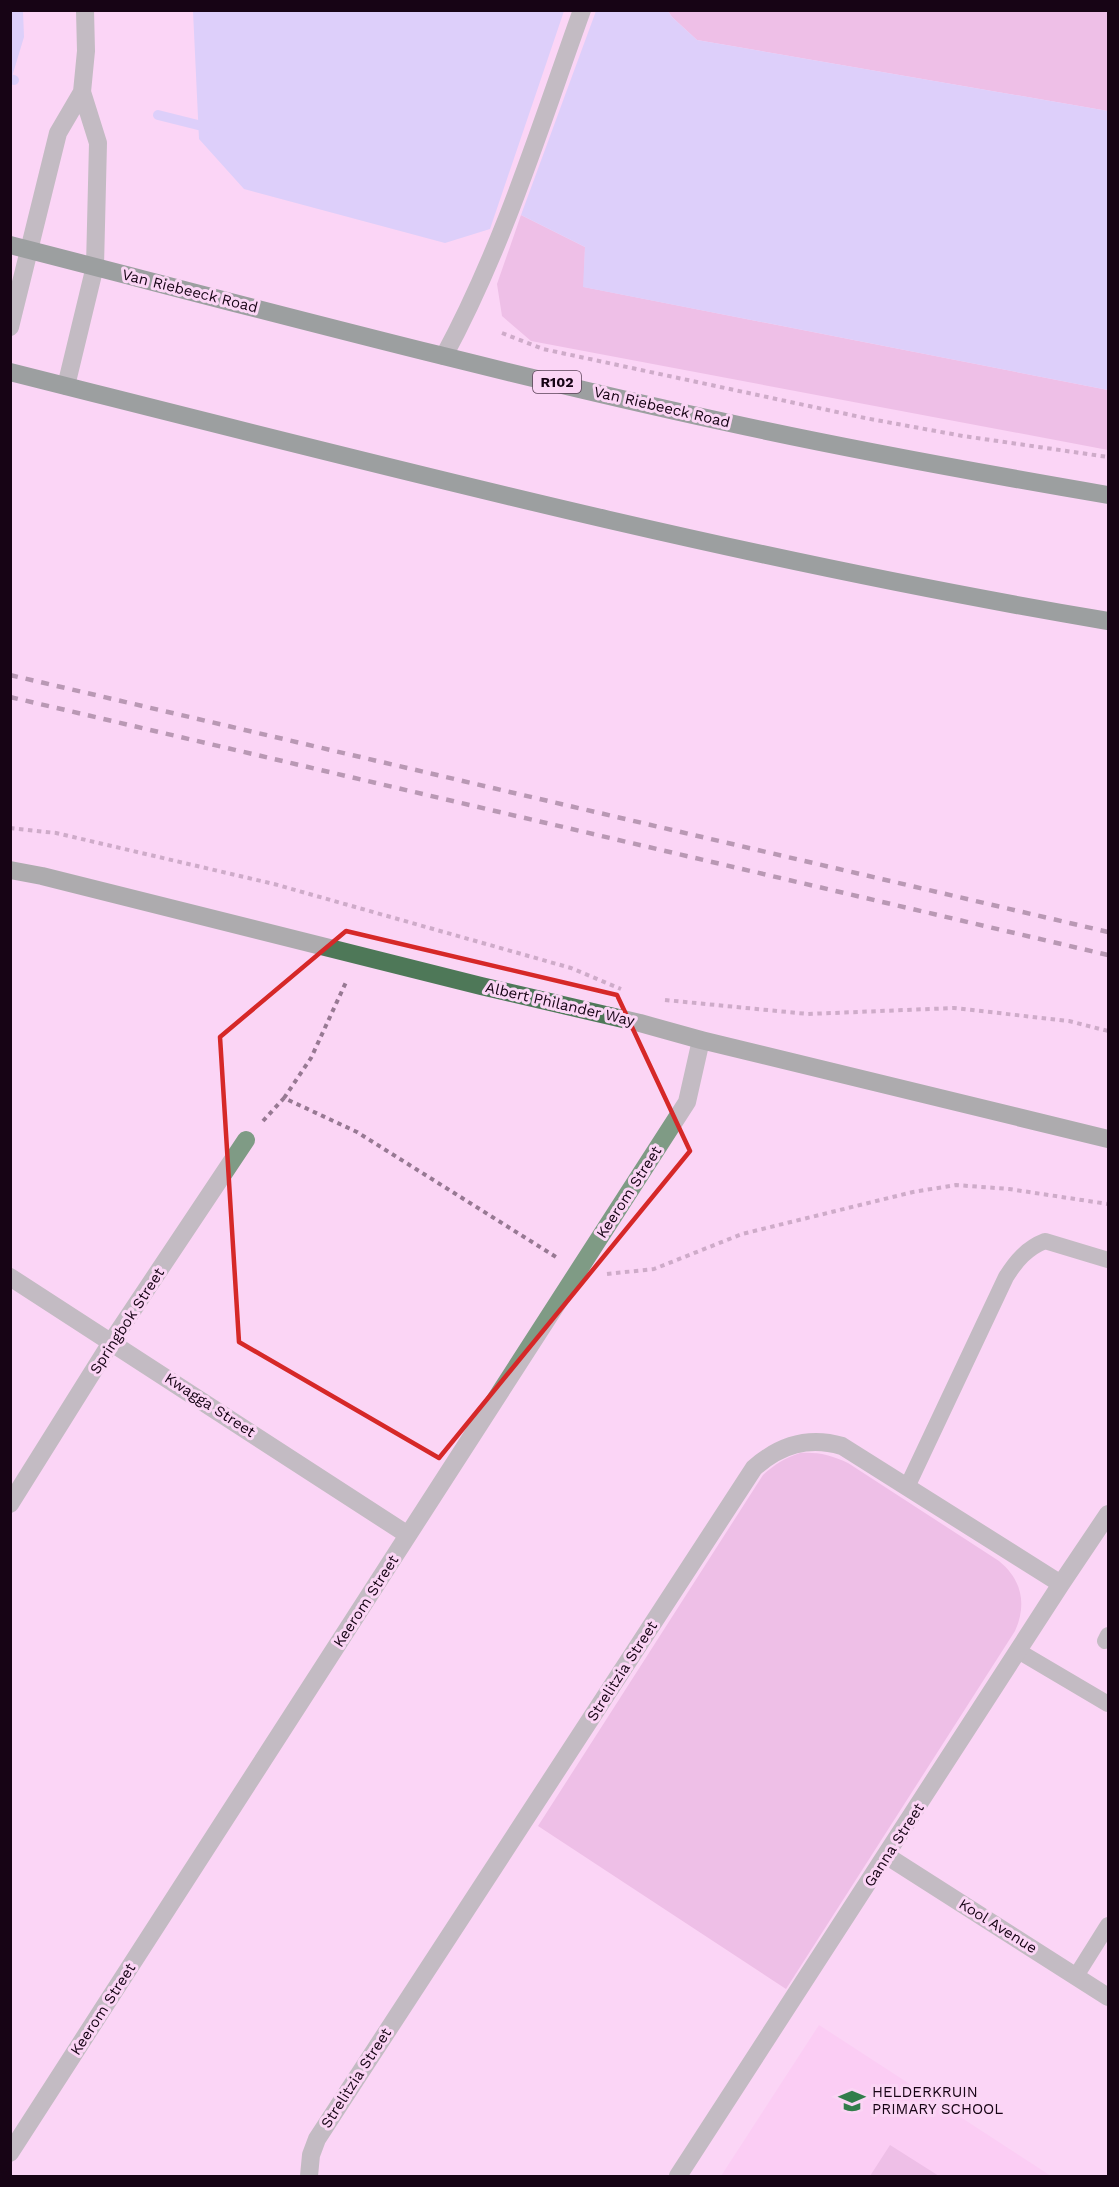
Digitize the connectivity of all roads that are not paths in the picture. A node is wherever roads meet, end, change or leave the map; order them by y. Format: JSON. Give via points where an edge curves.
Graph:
{"nodes":[{"id":1,"x":85,"y":10,"type":"edge"},
{"id":2,"x":582,"y":10,"type":"edge"},
{"id":3,"x":82,"y":92,"type":"junction"},
{"id":4,"x":10,"y":244,"type":"edge"},
{"id":5,"x":29,"y":249,"type":"junction"},
{"id":6,"x":95,"y":266,"type":"junction"},
{"id":7,"x":10,"y":327,"type":"edge"},
{"id":8,"x":444,"y":356,"type":"junction"},
{"id":9,"x":10,"y":372,"type":"edge"},
{"id":10,"x":66,"y":386,"type":"junction"},
{"id":11,"x":1108,"y":495,"type":"edge"},
{"id":12,"x":1108,"y":621,"type":"edge"},
{"id":13,"x":10,"y":870,"type":"edge"},
{"id":14,"x":701,"y":1040,"type":"junction"},
{"id":15,"x":1108,"y":1139,"type":"edge"},
{"id":16,"x":246,"y":1140,"type":"road end"},
{"id":17,"x":1108,"y":1260,"type":"edge"},
{"id":18,"x":10,"y":1277,"type":"edge"},
{"id":19,"x":112,"y":1341,"type":"junction"},
{"id":20,"x":907,"y":1487,"type":"junction"},
{"id":21,"x":10,"y":1504,"type":"edge"},
{"id":22,"x":1108,"y":1514,"type":"edge"},
{"id":23,"x":408,"y":1534,"type":"junction"},
{"id":24,"x":1060,"y":1584,"type":"junction"},
{"id":25,"x":1018,"y":1652,"type":"junction"},
{"id":26,"x":1108,"y":1704,"type":"edge"},
{"id":27,"x":887,"y":1856,"type":"junction"},
{"id":28,"x":1108,"y":1925,"type":"edge"},
{"id":29,"x":1076,"y":1976,"type":"junction"},
{"id":30,"x":1108,"y":1997,"type":"edge"},
{"id":31,"x":10,"y":2153,"type":"edge"},
{"id":32,"x":309,"y":2176,"type":"edge"},
{"id":33,"x":678,"y":2176,"type":"edge"}],
"edges":[{"from":1,"to":3,"type":"street"},
{"from":2,"to":8,"type":"street","via":[[502,232]]},
{"from":3,"to":5,"type":"street","via":[[58,133]]},
{"from":3,"to":6,"type":"street","via":[[98,143]]},
{"from":4,"to":5,"type":"main road","name":"Van Riebeeck Road","number":"R102"},
{"from":5,"to":6,"type":"main road","name":"Van Riebeeck Road","number":"R102"},
{"from":5,"to":7,"type":"street"},
{"from":6,"to":8,"type":"main road","name":"Van Riebeeck Road","number":"R102"},
{"from":6,"to":10,"type":"street"},
{"from":8,"to":11,"type":"main road","name":"Van Riebeeck Road","number":"R102","via":[[725,422]]},
{"from":9,"to":10,"type":"main road"},
{"from":10,"to":12,"type":"main road","via":[[362,462],[681,537]]},
{"from":13,"to":14,"type":"street","name":"Albert Philander Way"},
{"from":14,"to":15,"type":"street","name":"Albert Philander Way"},
{"from":14,"to":23,"type":"street","name":"Keerom Street","via":[[687,1102]]},
{"from":16,"to":19,"type":"street","name":"Springbok Street"},
{"from":17,"to":20,"type":"lane","via":[[1045,1241],[1016,1262]]},
{"from":18,"to":19,"type":"street","name":"Kwagga Street"},
{"from":19,"to":21,"type":"street","name":"Springbok Street"},
{"from":19,"to":23,"type":"street","name":"Kwagga Street"},
{"from":20,"to":24,"type":"street","name":"Strelitzia Street"},
{"from":20,"to":32,"type":"street","name":"Strelitzia Street","via":[[842,1446],[828,1442],[782,1448],[754,1468],[317,2139]]},
{"from":22,"to":24,"type":"street","name":"Ganna Street"},
{"from":23,"to":31,"type":"street","name":"Keerom Street"},
{"from":24,"to":25,"type":"street","name":"Ganna Street"},
{"from":25,"to":26,"type":"lane"},
{"from":25,"to":27,"type":"street","name":"Ganna Street"},
{"from":27,"to":29,"type":"street","name":"Kool Avenue"},
{"from":27,"to":33,"type":"street","name":"Ganna Street"},
{"from":28,"to":29,"type":"lane"},
{"from":29,"to":30,"type":"street","name":"Kool Avenue"}]}
